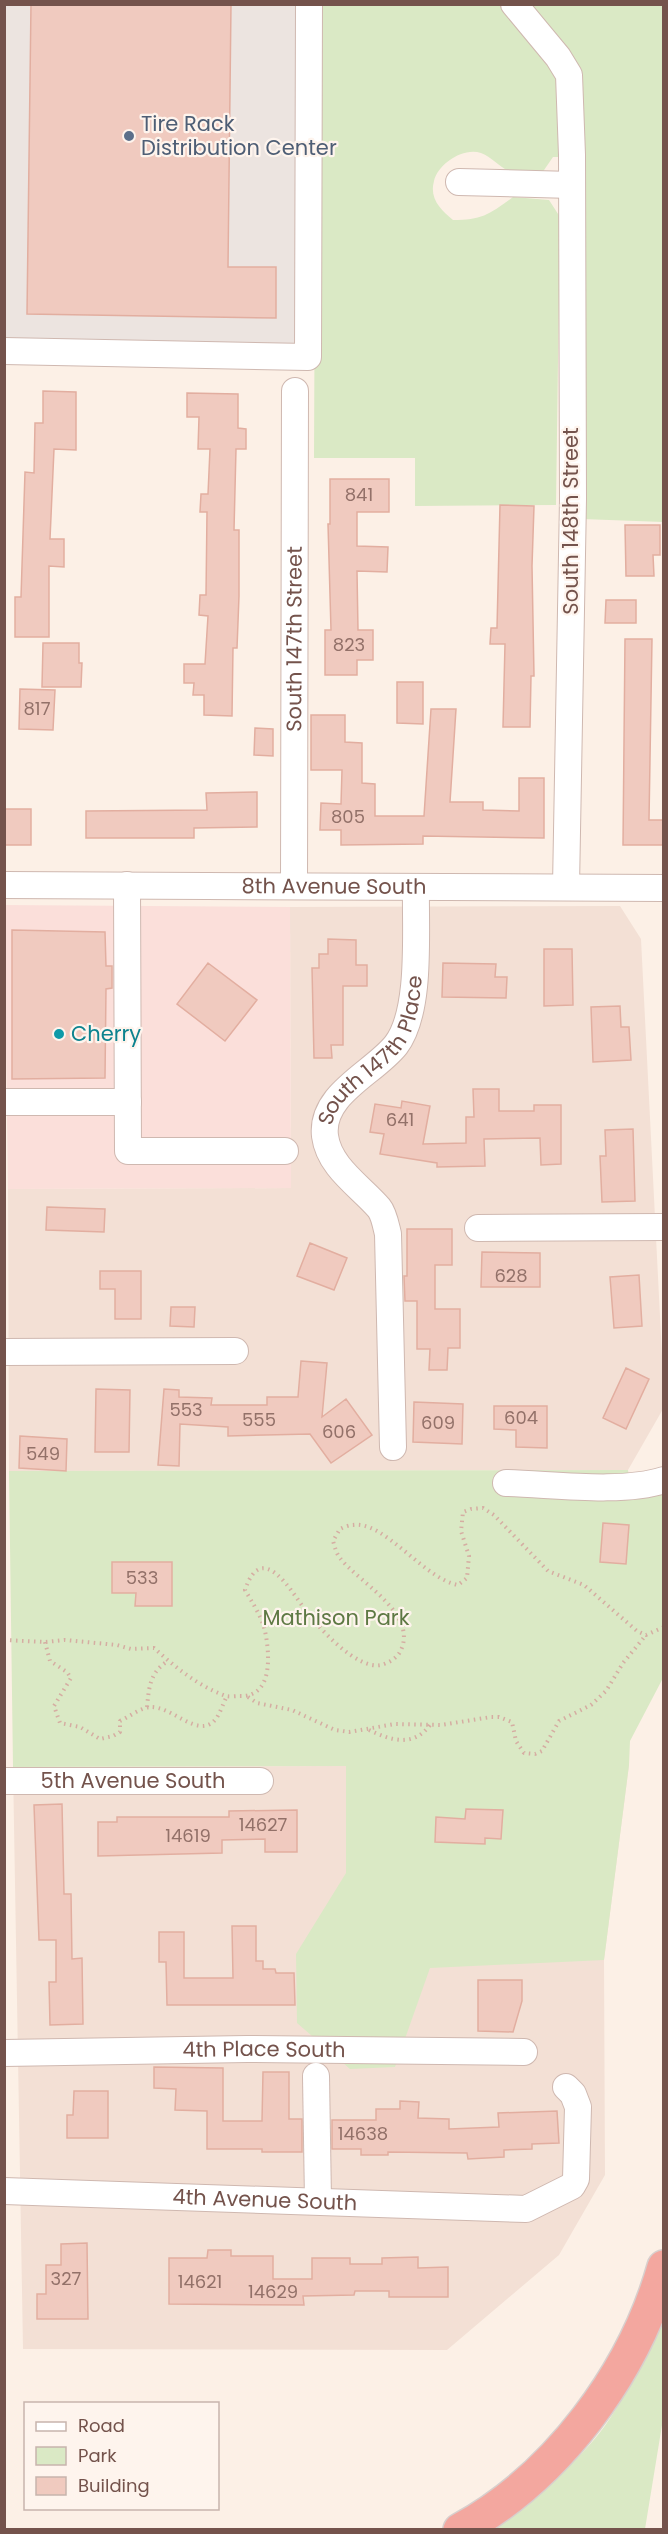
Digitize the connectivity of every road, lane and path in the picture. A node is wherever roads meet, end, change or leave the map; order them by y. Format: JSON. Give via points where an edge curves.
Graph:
{"nodes":[{"id":1,"x":309,"y":4,"type":"edge"},
{"id":2,"x":514,"y":4,"type":"edge"},
{"id":3,"x":459,"y":182,"type":"dead end"},
{"id":4,"x":572,"y":185,"type":"junction"},
{"id":5,"x":4,"y":351,"type":"edge"},
{"id":6,"x":295,"y":392,"type":"dead end"},
{"id":7,"x":4,"y":885,"type":"edge"},
{"id":8,"x":127,"y":885,"type":"junction"},
{"id":9,"x":294,"y":885,"type":"junction"},
{"id":10,"x":416,"y":887,"type":"junction"},
{"id":11,"x":566,"y":888,"type":"junction"},
{"id":12,"x":663,"y":888,"type":"edge"},
{"id":13,"x":4,"y":1102,"type":"edge"},
{"id":14,"x":128,"y":1102,"type":"junction"},
{"id":15,"x":285,"y":1151,"type":"dead end"},
{"id":16,"x":663,"y":1227,"type":"edge"},
{"id":17,"x":477,"y":1228,"type":"dead end"},
{"id":18,"x":235,"y":1351,"type":"dead end"},
{"id":19,"x":4,"y":1352,"type":"edge"},
{"id":20,"x":393,"y":1447,"type":"dead end"},
{"id":21,"x":663,"y":1480,"type":"edge"},
{"id":22,"x":506,"y":1483,"type":"dead end"},
{"id":23,"x":663,"y":1627,"type":"edge"},
{"id":24,"x":646,"y":1635,"type":"junction"},
{"id":25,"x":4,"y":1640,"type":"edge"},
{"id":26,"x":45,"y":1642,"type":"junction"},
{"id":27,"x":168,"y":1661,"type":"junction"},
{"id":28,"x":227,"y":1696,"type":"junction"},
{"id":29,"x":247,"y":1696,"type":"junction"},
{"id":30,"x":147,"y":1707,"type":"junction"},
{"id":31,"x":430,"y":1725,"type":"junction"},
{"id":32,"x":368,"y":1730,"type":"junction"},
{"id":33,"x":260,"y":1780,"type":"dead end"},
{"id":34,"x":4,"y":1781,"type":"edge"},
{"id":35,"x":524,"y":2052,"type":"dead end"},
{"id":36,"x":4,"y":2053,"type":"edge"},
{"id":37,"x":316,"y":2076,"type":"dead end"},
{"id":38,"x":566,"y":2087,"type":"dead end"},
{"id":39,"x":4,"y":2191,"type":"edge"},
{"id":40,"x":318,"y":2201,"type":"junction"},
{"id":41,"x":663,"y":2268,"type":"edge"},
{"id":42,"x":460,"y":2529,"type":"edge"}],
"edges":[{"from":1,"to":5,"type":"street","via":[[308,357]]},
{"from":2,"to":4,"type":"street","name":"South 148th Street","via":[[569,75]]},
{"from":3,"to":4,"type":"street"},
{"from":4,"to":11,"type":"street","name":"South 148th Street","via":[[573,499]]},
{"from":6,"to":9,"type":"street","name":"South 147th Street"},
{"from":7,"to":8,"type":"street","name":"8th Avenue South"},
{"from":8,"to":9,"type":"street","name":"8th Avenue South"},
{"from":8,"to":14,"type":"street"},
{"from":9,"to":10,"type":"street","name":"8th Avenue South"},
{"from":10,"to":11,"type":"street","name":"8th Avenue South"},
{"from":10,"to":20,"type":"street","name":"South 147th Place","via":[[415,971],[404,1029],[396,1045],[331,1107],[325,1136],[335,1162],[381,1210],[388,1234]]},
{"from":11,"to":12,"type":"street","name":"8th Avenue South"},
{"from":13,"to":14,"type":"street"},
{"from":14,"to":15,"type":"street","via":[[128,1151]]},
{"from":16,"to":17,"type":"street"},
{"from":18,"to":19,"type":"street"},
{"from":21,"to":22,"type":"street","via":[[622,1486]]},
{"from":23,"to":24,"type":"path"},
{"from":24,"to":29,"type":"path","via":[[584,1586],[548,1571],[495,1515],[483,1508],[463,1512],[460,1520],[469,1556],[466,1578],[458,1585],[434,1576],[400,1546],[356,1524],[340,1529],[333,1541],[338,1556],[387,1602],[402,1628],[399,1654],[389,1663],[374,1666],[360,1661],[336,1643],[280,1576],[269,1569],[258,1569],[250,1576],[245,1590],[265,1629],[266,1680],[255,1694]]},
{"from":24,"to":31,"type":"path","via":[[606,1691],[591,1705],[559,1721],[542,1751],[535,1754],[521,1750],[512,1722],[507,1719],[491,1717]]},
{"from":25,"to":26,"type":"path"},
{"from":26,"to":27,"type":"path","via":[[64,1640],[131,1649],[154,1648]]},
{"from":26,"to":30,"type":"path","via":[[50,1661],[70,1678],[54,1706],[60,1723],[106,1737],[120,1732],[120,1721]]},
{"from":27,"to":28,"type":"path","via":[[186,1676]]},
{"from":27,"to":30,"type":"path","via":[[154,1672]]},
{"from":28,"to":29,"type":"path"},
{"from":28,"to":30,"type":"path","via":[[215,1720],[205,1727]]},
{"from":29,"to":32,"type":"path","via":[[257,1703],[292,1710],[334,1730]]},
{"from":31,"to":32,"type":"path","via":[[395,1724]]},
{"from":31,"to":32,"type":"path","via":[[423,1734],[403,1740],[390,1740]]},
{"from":33,"to":34,"type":"street","name":"5th Avenue South"},
{"from":35,"to":36,"type":"street","name":"4th Place South","via":[[247,2049]]},
{"from":37,"to":40,"type":"street"},
{"from":38,"to":40,"type":"street","name":"4th Avenue South","via":[[578,2106],[576,2179],[572,2186],[526,2209]]},
{"from":39,"to":40,"type":"street","name":"4th Avenue South"},
{"from":41,"to":42,"type":"highway","via":[[657,2289],[612,2380],[569,2440],[525,2486]]}]}
